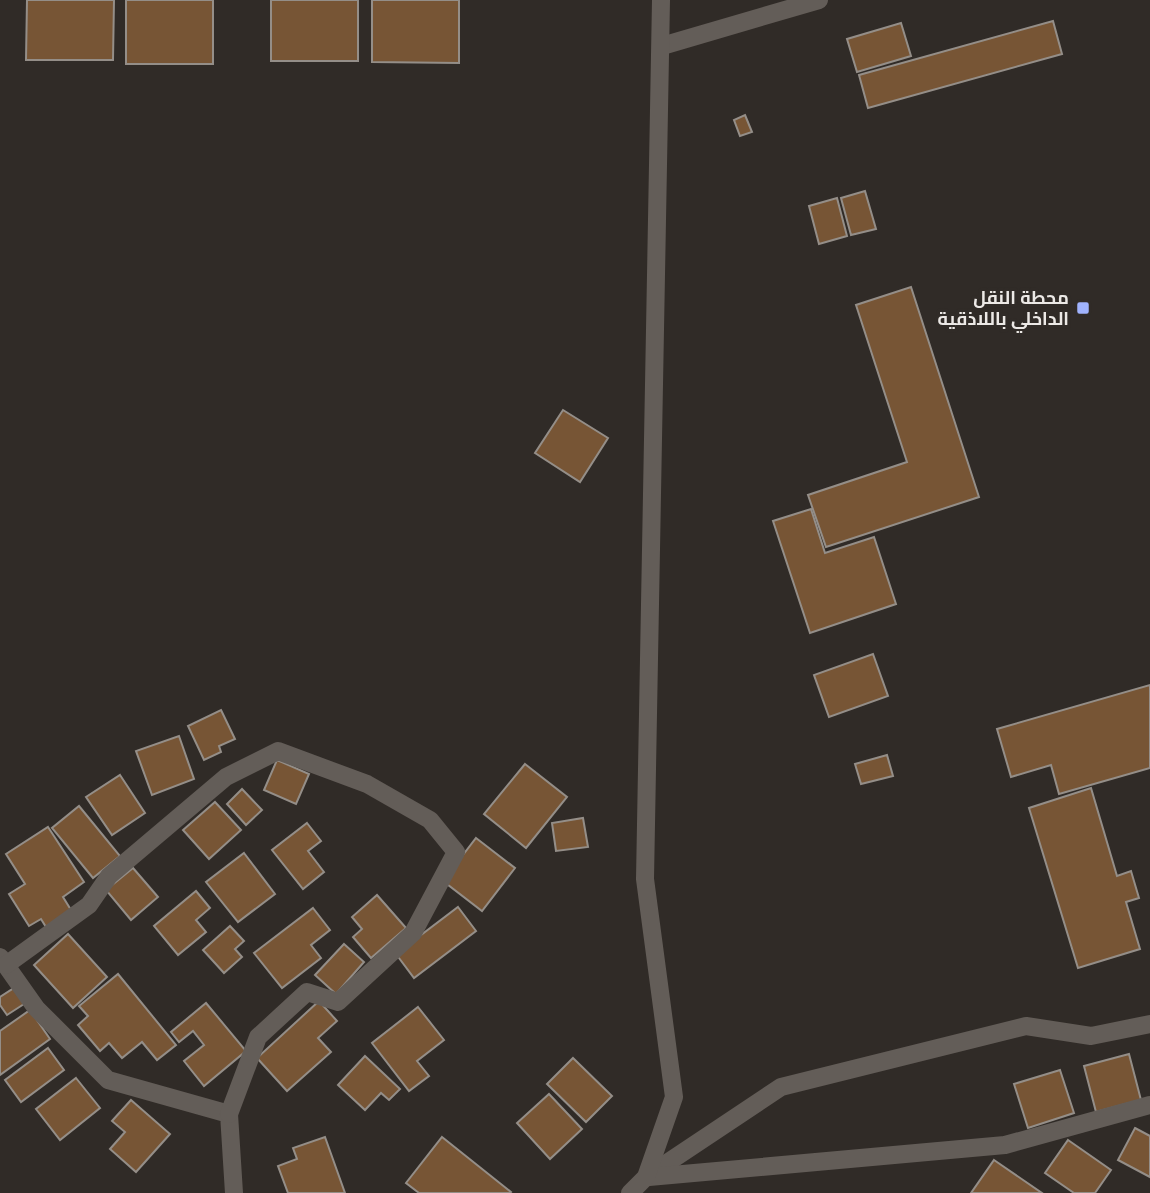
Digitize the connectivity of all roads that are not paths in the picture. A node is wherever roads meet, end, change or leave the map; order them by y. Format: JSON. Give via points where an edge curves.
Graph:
{"nodes":[{"id":1,"x":661,"y":0,"type":"edge"},
{"id":2,"x":819,"y":0,"type":"edge"},
{"id":3,"x":662,"y":46,"type":"junction"},
{"id":4,"x":3,"y":961,"type":"edge"},
{"id":5,"x":1150,"y":1024,"type":"edge"},
{"id":6,"x":1150,"y":1105,"type":"edge"},
{"id":7,"x":229,"y":1114,"type":"junction"},
{"id":8,"x":646,"y":1177,"type":"junction"},
{"id":9,"x":234,"y":1193,"type":"edge"},
{"id":10,"x":630,"y":1193,"type":"edge"}],
"edges":[{"from":1,"to":3,"type":"street"},
{"from":2,"to":3,"type":"street"},
{"from":3,"to":8,"type":"street","via":[[645,879],[674,1097]]},
{"from":4,"to":7,"type":"street","via":[[36,1008],[108,1080]]},
{"from":4,"to":7,"type":"street","via":[[89,905],[109,876],[226,777],[278,751],[367,784],[430,820],[456,852],[413,933],[338,1002],[307,992],[258,1037]]},
{"from":5,"to":8,"type":"street","via":[[1091,1036],[1026,1026],[780,1087]]},
{"from":6,"to":8,"type":"street","via":[[1005,1145]]},
{"from":7,"to":9,"type":"street"},
{"from":8,"to":10,"type":"street"}]}
